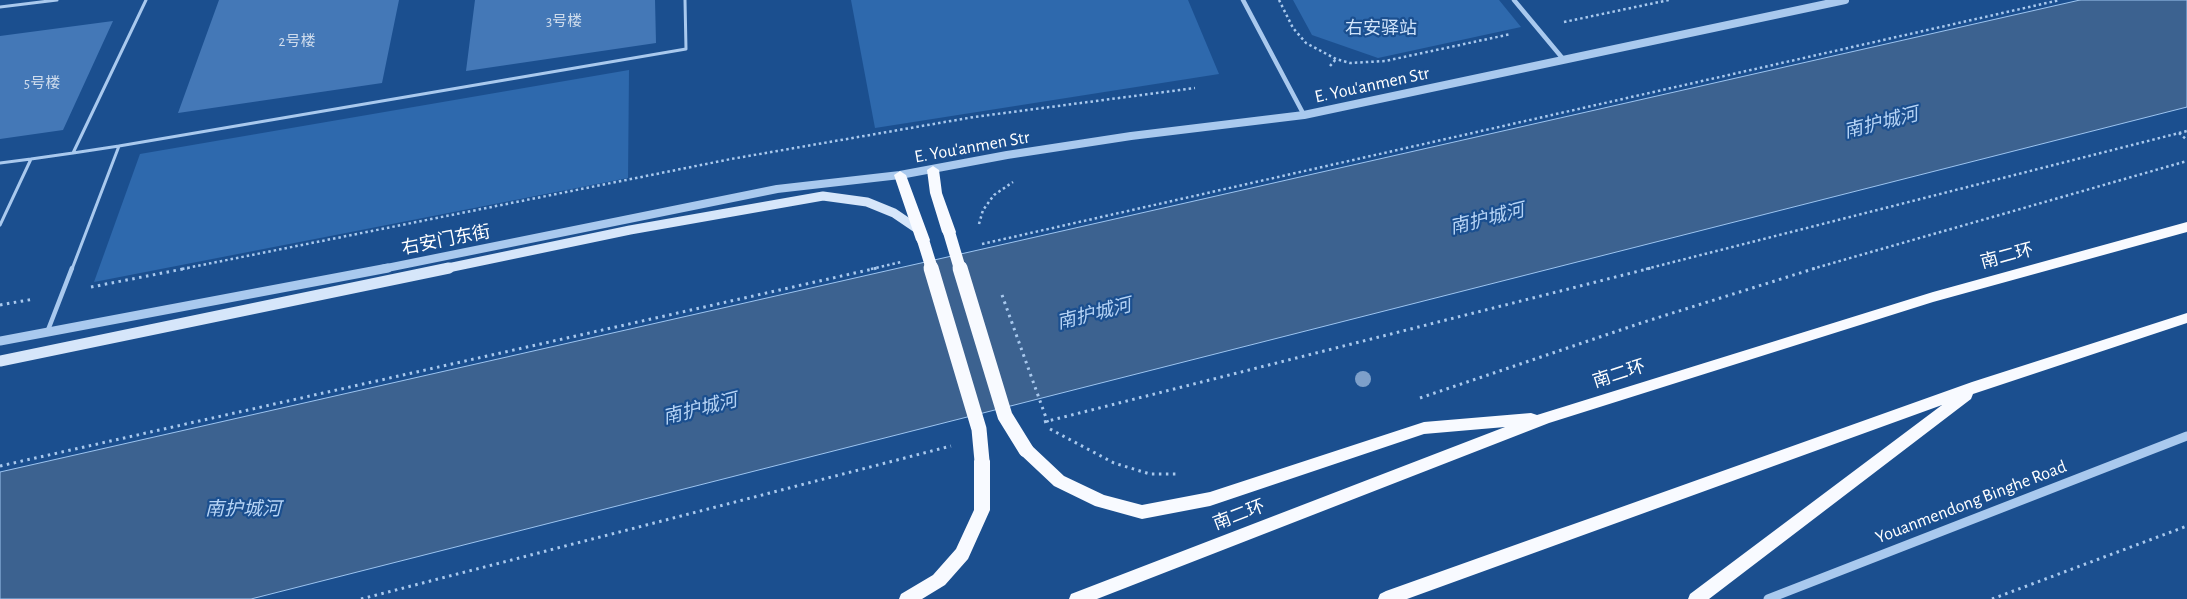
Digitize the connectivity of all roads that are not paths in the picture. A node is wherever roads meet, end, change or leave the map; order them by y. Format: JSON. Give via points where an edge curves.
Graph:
{"nodes":[{"id":1,"x":57,"y":0,"type":"edge"},
{"id":2,"x":146,"y":0,"type":"edge"},
{"id":3,"x":685,"y":0,"type":"edge"},
{"id":4,"x":1243,"y":0,"type":"edge"},
{"id":5,"x":1514,"y":0,"type":"edge"},
{"id":6,"x":1845,"y":0,"type":"edge"},
{"id":7,"x":0,"y":7,"type":"edge"},
{"id":8,"x":1564,"y":60,"type":"junction"},
{"id":9,"x":1304,"y":115,"type":"junction"},
{"id":10,"x":119,"y":146,"type":"junction"},
{"id":11,"x":73,"y":153,"type":"junction"},
{"id":12,"x":31,"y":159,"type":"junction"},
{"id":13,"x":0,"y":163,"type":"edge"},
{"id":14,"x":933,"y":170,"type":"junction"},
{"id":15,"x":900,"y":175,"type":"junction"},
{"id":16,"x":0,"y":225,"type":"edge"},
{"id":17,"x":2187,"y":227,"type":"edge"},
{"id":18,"x":921,"y":235,"type":"junction"},
{"id":19,"x":2187,"y":318,"type":"edge"},
{"id":20,"x":47,"y":332,"type":"junction"},
{"id":21,"x":0,"y":341,"type":"edge"},
{"id":22,"x":0,"y":361,"type":"edge"},
{"id":23,"x":1977,"y":386,"type":"junction"},
{"id":24,"x":1546,"y":418,"type":"junction"},
{"id":25,"x":2187,"y":436,"type":"edge"},
{"id":26,"x":907,"y":599,"type":"edge"},
{"id":27,"x":1077,"y":599,"type":"edge"},
{"id":28,"x":1386,"y":599,"type":"edge"},
{"id":29,"x":1696,"y":599,"type":"edge"},
{"id":30,"x":1768,"y":599,"type":"edge"}],
"edges":[{"from":1,"to":7,"type":"lane"},
{"from":2,"to":11,"type":"lane"},
{"from":3,"to":10,"type":"lane","via":[[686,49]]},
{"from":4,"to":9,"type":"street"},
{"from":5,"to":8,"type":"street"},
{"from":6,"to":8,"type":"street","name":"E. You'anmen Str"},
{"from":8,"to":9,"type":"street","name":"E. You'anmen Str"},
{"from":9,"to":14,"type":"street","name":"E. You'anmen Str","via":[[1131,136]]},
{"from":10,"to":11,"type":"lane"},
{"from":10,"to":20,"type":"lane"},
{"from":11,"to":12,"type":"lane"},
{"from":12,"to":13,"type":"lane"},
{"from":12,"to":16,"type":"lane"},
{"from":14,"to":15,"type":"street","name":"E. You'anmen Str"},
{"from":14,"to":24,"type":"highway","bridge":true,"via":[[936,193],[1005,416],[1026,450],[1059,481],[1102,501],[1142,512],[1210,499],[1424,428]]},
{"from":15,"to":18,"type":"highway"},
{"from":15,"to":20,"type":"street","name":"右安门东街","via":[[777,190]]},
{"from":17,"to":24,"type":"highway","name":"南二环","via":[[1933,297]]},
{"from":18,"to":22,"type":"main road","via":[[894,213],[867,202],[823,196],[802,198],[630,230]]},
{"from":18,"to":26,"type":"highway","bridge":true,"via":[[979,429],[982,510],[962,554],[940,580]]},
{"from":19,"to":23,"type":"highway"},
{"from":20,"to":21,"type":"street","name":"右安门东街"},
{"from":23,"to":28,"type":"highway"},
{"from":23,"to":29,"type":"highway"},
{"from":24,"to":27,"type":"highway","name":"南二环"},
{"from":25,"to":30,"type":"street","name":"Youanmendong Binghe Road"}]}
